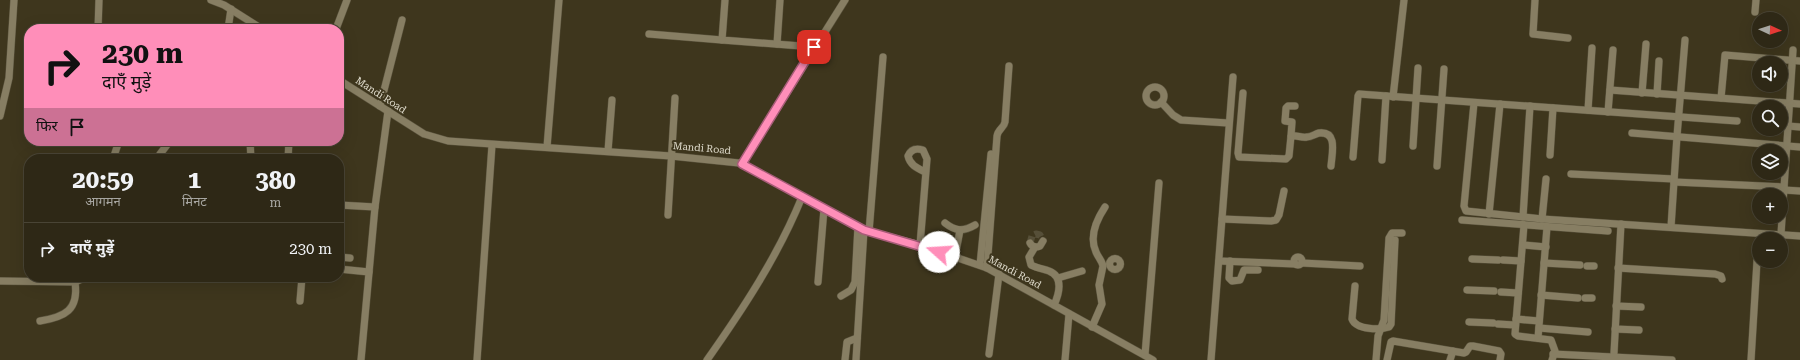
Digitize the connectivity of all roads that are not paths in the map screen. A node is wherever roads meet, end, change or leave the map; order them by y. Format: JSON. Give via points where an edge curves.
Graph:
{"nodes":[{"id":1,"x":14,"y":0,"type":"edge"},
{"id":2,"x":100,"y":0,"type":"edge"},
{"id":3,"x":211,"y":0,"type":"edge"},
{"id":4,"x":347,"y":0,"type":"edge"},
{"id":5,"x":559,"y":0,"type":"edge"},
{"id":6,"x":725,"y":0,"type":"edge"},
{"id":7,"x":780,"y":0,"type":"edge"},
{"id":8,"x":845,"y":0,"type":"edge"},
{"id":9,"x":1404,"y":0,"type":"edge"},
{"id":10,"x":1535,"y":0,"type":"edge"},
{"id":11,"x":1756,"y":0,"type":"edge"},
{"id":12,"x":231,"y":9,"type":"junction"},
{"id":13,"x":1755,"y":12,"type":"dead end"},
{"id":14,"x":402,"y":20,"type":"dead end"},
{"id":15,"x":98,"y":24,"type":"edge"},
{"id":16,"x":229,"y":24,"type":"edge"},
{"id":17,"x":250,"y":24,"type":"edge"},
{"id":18,"x":338,"y":24,"type":"edge"},
{"id":19,"x":649,"y":34,"type":"dead end"},
{"id":20,"x":1568,"y":38,"type":"dead end"},
{"id":21,"x":722,"y":40,"type":"junction"},
{"id":22,"x":1685,"y":40,"type":"dead end"},
{"id":23,"x":776,"y":44,"type":"junction"},
{"id":24,"x":1646,"y":44,"type":"dead end"},
{"id":25,"x":814,"y":47,"type":"junction"},
{"id":26,"x":1592,"y":48,"type":"dead end"},
{"id":27,"x":1613,"y":50,"type":"dead end"},
{"id":28,"x":1793,"y":50,"type":"dead end"},
{"id":29,"x":883,"y":57,"type":"dead end"},
{"id":30,"x":1792,"y":60,"type":"junction"},
{"id":31,"x":1659,"y":61,"type":"dead end"},
{"id":32,"x":1800,"y":61,"type":"edge"},
{"id":33,"x":1009,"y":66,"type":"dead end"},
{"id":34,"x":1418,"y":68,"type":"dead end"},
{"id":35,"x":1444,"y":69,"type":"dead end"},
{"id":36,"x":1233,"y":77,"type":"dead end"},
{"id":37,"x":344,"y":83,"type":"edge"},
{"id":38,"x":1610,"y":90,"type":"junction"},
{"id":39,"x":1243,"y":93,"type":"dead end"},
{"id":40,"x":1642,"y":93,"type":"junction"},
{"id":41,"x":1657,"y":94,"type":"junction"},
{"id":42,"x":1390,"y":96,"type":"junction"},
{"id":43,"x":1680,"y":96,"type":"junction"},
{"id":44,"x":675,"y":98,"type":"dead end"},
{"id":45,"x":1416,"y":98,"type":"junction"},
{"id":46,"x":1721,"y":98,"type":"junction"},
{"id":47,"x":612,"y":100,"type":"dead end"},
{"id":48,"x":1442,"y":100,"type":"junction"},
{"id":49,"x":1161,"y":102,"type":"dead end"},
{"id":50,"x":1474,"y":102,"type":"junction"},
{"id":51,"x":1789,"y":103,"type":"junction"},
{"id":52,"x":1500,"y":104,"type":"junction"},
{"id":53,"x":1800,"y":104,"type":"edge"},
{"id":54,"x":380,"y":106,"type":"junction"},
{"id":55,"x":1295,"y":106,"type":"dead end"},
{"id":56,"x":1530,"y":106,"type":"junction"},
{"id":57,"x":1554,"y":108,"type":"junction"},
{"id":58,"x":1230,"y":109,"type":"junction"},
{"id":59,"x":1242,"y":110,"type":"junction"},
{"id":60,"x":1588,"y":110,"type":"junction"},
{"id":61,"x":388,"y":111,"type":"junction"},
{"id":62,"x":1608,"y":112,"type":"junction"},
{"id":63,"x":0,"y":116,"type":"edge"},
{"id":64,"x":1678,"y":116,"type":"junction"},
{"id":65,"x":1737,"y":121,"type":"dead end"},
{"id":66,"x":1228,"y":123,"type":"junction"},
{"id":67,"x":1788,"y":126,"type":"joint"},
{"id":68,"x":1800,"y":127,"type":"edge"},
{"id":69,"x":1632,"y":133,"type":"dead end"},
{"id":70,"x":1291,"y":136,"type":"junction"},
{"id":71,"x":1677,"y":136,"type":"junction"},
{"id":72,"x":492,"y":144,"type":"junction"},
{"id":73,"x":1765,"y":144,"type":"edge"},
{"id":74,"x":166,"y":146,"type":"edge"},
{"id":75,"x":1413,"y":146,"type":"dead end"},
{"id":76,"x":1788,"y":146,"type":"edge"},
{"id":77,"x":547,"y":147,"type":"junction"},
{"id":78,"x":1800,"y":147,"type":"edge"},
{"id":79,"x":608,"y":151,"type":"junction"},
{"id":80,"x":160,"y":154,"type":"dead end"},
{"id":81,"x":991,"y":154,"type":"dead end"},
{"id":82,"x":1550,"y":155,"type":"dead end"},
{"id":83,"x":671,"y":156,"type":"junction"},
{"id":84,"x":1353,"y":157,"type":"dead end"},
{"id":85,"x":1382,"y":160,"type":"dead end"},
{"id":86,"x":742,"y":164,"type":"junction"},
{"id":87,"x":1331,"y":166,"type":"dead end"},
{"id":88,"x":1437,"y":166,"type":"dead end"},
{"id":89,"x":925,"y":172,"type":"dead end"},
{"id":90,"x":1571,"y":174,"type":"dead end"},
{"id":91,"x":1546,"y":179,"type":"dead end"},
{"id":92,"x":1785,"y":180,"type":"edge"},
{"id":93,"x":1674,"y":181,"type":"junction"},
{"id":94,"x":1159,"y":183,"type":"dead end"},
{"id":95,"x":1784,"y":188,"type":"joint"},
{"id":96,"x":1788,"y":189,"type":"edge"},
{"id":97,"x":1284,"y":191,"type":"dead end"},
{"id":98,"x":1800,"y":191,"type":"edge"},
{"id":99,"x":802,"y":197,"type":"junction"},
{"id":100,"x":344,"y":205,"type":"edge"},
{"id":101,"x":375,"y":207,"type":"junction"},
{"id":102,"x":1105,"y":207,"type":"dead end"},
{"id":103,"x":824,"y":209,"type":"junction"},
{"id":104,"x":1489,"y":214,"type":"junction"},
{"id":105,"x":668,"y":215,"type":"dead end"},
{"id":106,"x":1222,"y":219,"type":"junction"},
{"id":107,"x":1542,"y":219,"type":"junction"},
{"id":108,"x":1462,"y":220,"type":"dead end"},
{"id":109,"x":1524,"y":221,"type":"junction"},
{"id":110,"x":944,"y":222,"type":"dead end"},
{"id":111,"x":1621,"y":224,"type":"junction"},
{"id":112,"x":975,"y":225,"type":"dead end"},
{"id":113,"x":1547,"y":227,"type":"junction"},
{"id":114,"x":1671,"y":227,"type":"junction"},
{"id":115,"x":864,"y":229,"type":"junction"},
{"id":116,"x":960,"y":230,"type":"junction"},
{"id":117,"x":1608,"y":231,"type":"dead end"},
{"id":118,"x":1752,"y":232,"type":"edge"},
{"id":119,"x":1402,"y":233,"type":"dead end"},
{"id":120,"x":1788,"y":235,"type":"edge"},
{"id":121,"x":1800,"y":236,"type":"edge"},
{"id":122,"x":1043,"y":240,"type":"dead end"},
{"id":123,"x":1395,"y":240,"type":"dead end"},
{"id":124,"x":920,"y":245,"type":"junction"},
{"id":125,"x":1523,"y":245,"type":"junction"},
{"id":126,"x":1546,"y":247,"type":"junction"},
{"id":127,"x":344,"y":257,"type":"edge"},
{"id":128,"x":955,"y":257,"type":"junction"},
{"id":129,"x":350,"y":258,"type":"dead end"},
{"id":130,"x":1472,"y":259,"type":"dead end"},
{"id":131,"x":1219,"y":261,"type":"junction"},
{"id":132,"x":1230,"y":261,"type":"junction"},
{"id":133,"x":1521,"y":261,"type":"junction"},
{"id":134,"x":1544,"y":263,"type":"junction"},
{"id":135,"x":984,"y":266,"type":"junction"},
{"id":136,"x":1360,"y":266,"type":"dead end"},
{"id":137,"x":1587,"y":266,"type":"dead end"},
{"id":138,"x":1618,"y":268,"type":"junction"},
{"id":139,"x":1757,"y":268,"type":"edge"},
{"id":140,"x":344,"y":270,"type":"edge"},
{"id":141,"x":1258,"y":270,"type":"dead end"},
{"id":142,"x":1082,"y":271,"type":"dead end"},
{"id":143,"x":369,"y":272,"type":"junction"},
{"id":144,"x":999,"y":274,"type":"junction"},
{"id":145,"x":1058,"y":278,"type":"junction"},
{"id":146,"x":24,"y":279,"type":"edge"},
{"id":147,"x":1722,"y":279,"type":"dead end"},
{"id":148,"x":0,"y":281,"type":"edge"},
{"id":149,"x":75,"y":282,"type":"edge"},
{"id":150,"x":302,"y":282,"type":"edge"},
{"id":151,"x":818,"y":282,"type":"dead end"},
{"id":152,"x":1355,"y":286,"type":"dead end"},
{"id":153,"x":1467,"y":290,"type":"dead end"},
{"id":154,"x":1518,"y":293,"type":"junction"},
{"id":155,"x":1541,"y":295,"type":"junction"},
{"id":156,"x":841,"y":296,"type":"dead end"},
{"id":157,"x":1585,"y":298,"type":"dead end"},
{"id":158,"x":300,"y":301,"type":"dead end"},
{"id":159,"x":1054,"y":305,"type":"junction"},
{"id":160,"x":1616,"y":306,"type":"junction"},
{"id":161,"x":1641,"y":307,"type":"dead end"},
{"id":162,"x":1069,"y":314,"type":"junction"},
{"id":163,"x":40,"y":321,"type":"dead end"},
{"id":164,"x":1469,"y":322,"type":"dead end"},
{"id":165,"x":1515,"y":322,"type":"junction"},
{"id":166,"x":1539,"y":325,"type":"junction"},
{"id":167,"x":1092,"y":327,"type":"junction"},
{"id":168,"x":1381,"y":328,"type":"junction"},
{"id":169,"x":1615,"y":329,"type":"junction"},
{"id":170,"x":1639,"y":330,"type":"dead end"},
{"id":171,"x":1588,"y":332,"type":"dead end"},
{"id":172,"x":857,"y":338,"type":"junction"},
{"id":173,"x":1538,"y":338,"type":"junction"},
{"id":174,"x":1453,"y":351,"type":"junction"},
{"id":175,"x":1614,"y":353,"type":"junction"},
{"id":176,"x":989,"y":354,"type":"dead end"},
{"id":177,"x":1631,"y":354,"type":"dead end"},
{"id":178,"x":1553,"y":355,"type":"edge"},
{"id":179,"x":1145,"y":356,"type":"junction"},
{"id":180,"x":362,"y":360,"type":"edge"},
{"id":181,"x":477,"y":360,"type":"edge"},
{"id":182,"x":707,"y":360,"type":"edge"},
{"id":183,"x":845,"y":360,"type":"edge"},
{"id":184,"x":856,"y":360,"type":"edge"},
{"id":185,"x":1065,"y":360,"type":"edge"},
{"id":186,"x":1153,"y":360,"type":"edge"},
{"id":187,"x":1211,"y":360,"type":"edge"},
{"id":188,"x":1376,"y":360,"type":"edge"},
{"id":189,"x":1387,"y":360,"type":"edge"},
{"id":190,"x":1450,"y":360,"type":"edge"},
{"id":191,"x":1500,"y":360,"type":"edge"},
{"id":192,"x":1672,"y":360,"type":"edge"},
{"id":193,"x":1751,"y":360,"type":"edge"}],
"edges":[{"from":1,"to":63,"type":"street","via":[[9,78]]},
{"from":2,"to":15,"type":"street"},
{"from":3,"to":12,"type":"street"},
{"from":4,"to":18,"type":"street"},
{"from":5,"to":77,"type":"street"},
{"from":6,"to":21,"type":"street"},
{"from":7,"to":23,"type":"street"},
{"from":8,"to":25,"type":"street"},
{"from":9,"to":42,"type":"street"},
{"from":10,"to":20,"type":"street","via":[[1533,34]]},
{"from":11,"to":13,"type":"street"},
{"from":12,"to":16,"type":"street"},
{"from":12,"to":17,"type":"street"},
{"from":14,"to":54,"type":"street"},
{"from":19,"to":21,"type":"street"},
{"from":21,"to":23,"type":"street"},
{"from":22,"to":43,"type":"street"},
{"from":23,"to":25,"type":"street"},
{"from":24,"to":40,"type":"street"},
{"from":25,"to":86,"type":"street"},
{"from":26,"to":60,"type":"street"},
{"from":27,"to":38,"type":"street"},
{"from":28,"to":30,"type":"street"},
{"from":29,"to":115,"type":"street"},
{"from":30,"to":32,"type":"street"},
{"from":30,"to":46,"type":"street","via":[[1725,55]]},
{"from":30,"to":51,"type":"street"},
{"from":31,"to":41,"type":"street"},
{"from":33,"to":135,"type":"street","via":[[1006,122],[997,136]]},
{"from":34,"to":45,"type":"street"},
{"from":35,"to":48,"type":"street"},
{"from":36,"to":58,"type":"street"},
{"from":37,"to":54,"type":"street","name":"Mandi Road"},
{"from":38,"to":40,"type":"street"},
{"from":38,"to":62,"type":"street"},
{"from":39,"to":59,"type":"street"},
{"from":40,"to":41,"type":"street"},
{"from":41,"to":43,"type":"street"},
{"from":42,"to":45,"type":"street"},
{"from":42,"to":84,"type":"street","via":[[1358,95]]},
{"from":42,"to":85,"type":"street"},
{"from":43,"to":46,"type":"street"},
{"from":43,"to":64,"type":"street"},
{"from":44,"to":83,"type":"street"},
{"from":45,"to":48,"type":"street"},
{"from":45,"to":75,"type":"street"},
{"from":46,"to":51,"type":"street"},
{"from":47,"to":79,"type":"street"},
{"from":48,"to":50,"type":"street"},
{"from":48,"to":88,"type":"street"},
{"from":49,"to":66,"type":"street","via":[[1178,119]]},
{"from":50,"to":52,"type":"street"},
{"from":50,"to":104,"type":"street","via":[[1465,209]]},
{"from":51,"to":53,"type":"street"},
{"from":51,"to":67,"type":"street"},
{"from":52,"to":56,"type":"street"},
{"from":52,"to":104,"type":"street"},
{"from":54,"to":61,"type":"street","name":"Mandi Road"},
{"from":55,"to":70,"type":"street","via":[[1288,106],[1285,112],[1285,121],[1292,122]]},
{"from":56,"to":57,"type":"street"},
{"from":56,"to":109,"type":"street"},
{"from":57,"to":60,"type":"street"},
{"from":57,"to":82,"type":"street"},
{"from":58,"to":59,"type":"street"},
{"from":58,"to":66,"type":"street"},
{"from":59,"to":70,"type":"street","via":[[1239,157],[1286,159],[1289,156]]},
{"from":60,"to":62,"type":"street"},
{"from":61,"to":72,"type":"street","name":"Mandi Road","via":[[434,138]]},
{"from":61,"to":101,"type":"street"},
{"from":62,"to":64,"type":"street"},
{"from":64,"to":65,"type":"street"},
{"from":64,"to":71,"type":"street"},
{"from":66,"to":106,"type":"street"},
{"from":67,"to":68,"type":"street"},
{"from":69,"to":71,"type":"street"},
{"from":70,"to":87,"type":"street","via":[[1329,134],[1333,140]]},
{"from":71,"to":73,"type":"street"},
{"from":71,"to":93,"type":"street"},
{"from":72,"to":77,"type":"street","name":"Mandi Road"},
{"from":72,"to":181,"type":"street"},
{"from":74,"to":80,"type":"street"},
{"from":76,"to":78,"type":"street"},
{"from":77,"to":79,"type":"street","name":"Mandi Road"},
{"from":79,"to":83,"type":"street","name":"Mandi Road"},
{"from":81,"to":135,"type":"street"},
{"from":83,"to":86,"type":"street","name":"Mandi Road","via":[[734,161]]},
{"from":83,"to":105,"type":"street"},
{"from":86,"to":99,"type":"street","name":"Mandi Road"},
{"from":89,"to":124,"type":"street"},
{"from":90,"to":93,"type":"street"},
{"from":91,"to":107,"type":"street"},
{"from":92,"to":95,"type":"street"},
{"from":93,"to":95,"type":"street"},
{"from":93,"to":114,"type":"street"},
{"from":94,"to":179,"type":"street"},
{"from":96,"to":98,"type":"street"},
{"from":97,"to":106,"type":"street","via":[[1276,220]]},
{"from":99,"to":103,"type":"street","name":"Mandi Road"},
{"from":99,"to":182,"type":"street","via":[[777,251]]},
{"from":100,"to":101,"type":"street"},
{"from":101,"to":143,"type":"street"},
{"from":102,"to":167,"type":"street","via":[[1097,221],[1094,236],[1095,251],[1107,266],[1099,285],[1102,304]]},
{"from":103,"to":115,"type":"street","name":"Mandi Road"},
{"from":103,"to":151,"type":"street"},
{"from":104,"to":109,"type":"street"},
{"from":106,"to":131,"type":"street"},
{"from":107,"to":109,"type":"street"},
{"from":107,"to":111,"type":"street"},
{"from":108,"to":109,"type":"street"},
{"from":109,"to":113,"type":"street"},
{"from":109,"to":125,"type":"street"},
{"from":110,"to":116,"type":"street"},
{"from":111,"to":114,"type":"street"},
{"from":111,"to":138,"type":"street"},
{"from":112,"to":116,"type":"street"},
{"from":113,"to":117,"type":"street"},
{"from":113,"to":126,"type":"street"},
{"from":114,"to":118,"type":"street"},
{"from":115,"to":124,"type":"street","name":"Mandi Road"},
{"from":115,"to":156,"type":"street","via":[[855,282],[851,290]]},
{"from":115,"to":172,"type":"street"},
{"from":116,"to":128,"type":"street"},
{"from":119,"to":168,"type":"street","via":[[1395,232],[1390,236],[1384,320]]},
{"from":120,"to":121,"type":"street"},
{"from":122,"to":145,"type":"street","via":[[1040,246],[1032,245],[1029,257],[1031,265],[1051,272]]},
{"from":123,"to":168,"type":"street","via":[[1391,324],[1389,327]]},
{"from":124,"to":128,"type":"street","name":"Mandi Road"},
{"from":125,"to":126,"type":"street"},
{"from":125,"to":133,"type":"street"},
{"from":126,"to":134,"type":"street"},
{"from":127,"to":129,"type":"street"},
{"from":128,"to":135,"type":"street","name":"Mandi Road"},
{"from":130,"to":133,"type":"street"},
{"from":131,"to":132,"type":"street"},
{"from":131,"to":187,"type":"street"},
{"from":132,"to":136,"type":"street"},
{"from":132,"to":141,"type":"street","via":[[1229,278],[1232,281],[1240,280],[1244,270]]},
{"from":133,"to":154,"type":"street"},
{"from":134,"to":137,"type":"street"},
{"from":134,"to":155,"type":"street"},
{"from":135,"to":144,"type":"street","name":"Mandi Road"},
{"from":138,"to":147,"type":"street","via":[[1715,274]]},
{"from":138,"to":160,"type":"street"},
{"from":139,"to":193,"type":"street"},
{"from":140,"to":143,"type":"street"},
{"from":142,"to":145,"type":"street"},
{"from":143,"to":180,"type":"street"},
{"from":144,"to":159,"type":"street","name":"Mandi Road"},
{"from":144,"to":176,"type":"street"},
{"from":145,"to":159,"type":"street","via":[[1060,288]]},
{"from":146,"to":148,"type":"street"},
{"from":149,"to":163,"type":"street","via":[[77,297],[68,312],[60,317]]},
{"from":150,"to":158,"type":"street"},
{"from":152,"to":168,"type":"street","via":[[1352,319],[1354,324]]},
{"from":153,"to":154,"type":"street"},
{"from":154,"to":165,"type":"street"},
{"from":155,"to":157,"type":"street"},
{"from":155,"to":166,"type":"street"},
{"from":159,"to":162,"type":"street","name":"Mandi Road"},
{"from":160,"to":161,"type":"street"},
{"from":160,"to":169,"type":"street"},
{"from":162,"to":167,"type":"street","name":"Mandi Road"},
{"from":162,"to":185,"type":"street"},
{"from":164,"to":165,"type":"street"},
{"from":165,"to":166,"type":"street"},
{"from":165,"to":173,"type":"street","via":[[1516,336]]},
{"from":166,"to":171,"type":"street"},
{"from":166,"to":173,"type":"street"},
{"from":167,"to":179,"type":"street","name":"Mandi Road"},
{"from":168,"to":188,"type":"street"},
{"from":169,"to":170,"type":"street"},
{"from":169,"to":175,"type":"street"},
{"from":172,"to":183,"type":"street","via":[[847,342]]},
{"from":172,"to":184,"type":"street"},
{"from":173,"to":178,"type":"street","via":[[1551,340]]},
{"from":174,"to":189,"type":"street","via":[[1392,340]]},
{"from":174,"to":190,"type":"street"},
{"from":174,"to":191,"type":"street","via":[[1466,353],[1470,346],[1473,346],[1499,351]]},
{"from":175,"to":177,"type":"street"},
{"from":175,"to":178,"type":"street","via":[[1560,350]]},
{"from":178,"to":192,"type":"street"},
{"from":179,"to":186,"type":"street","name":"Mandi Road"}]}
